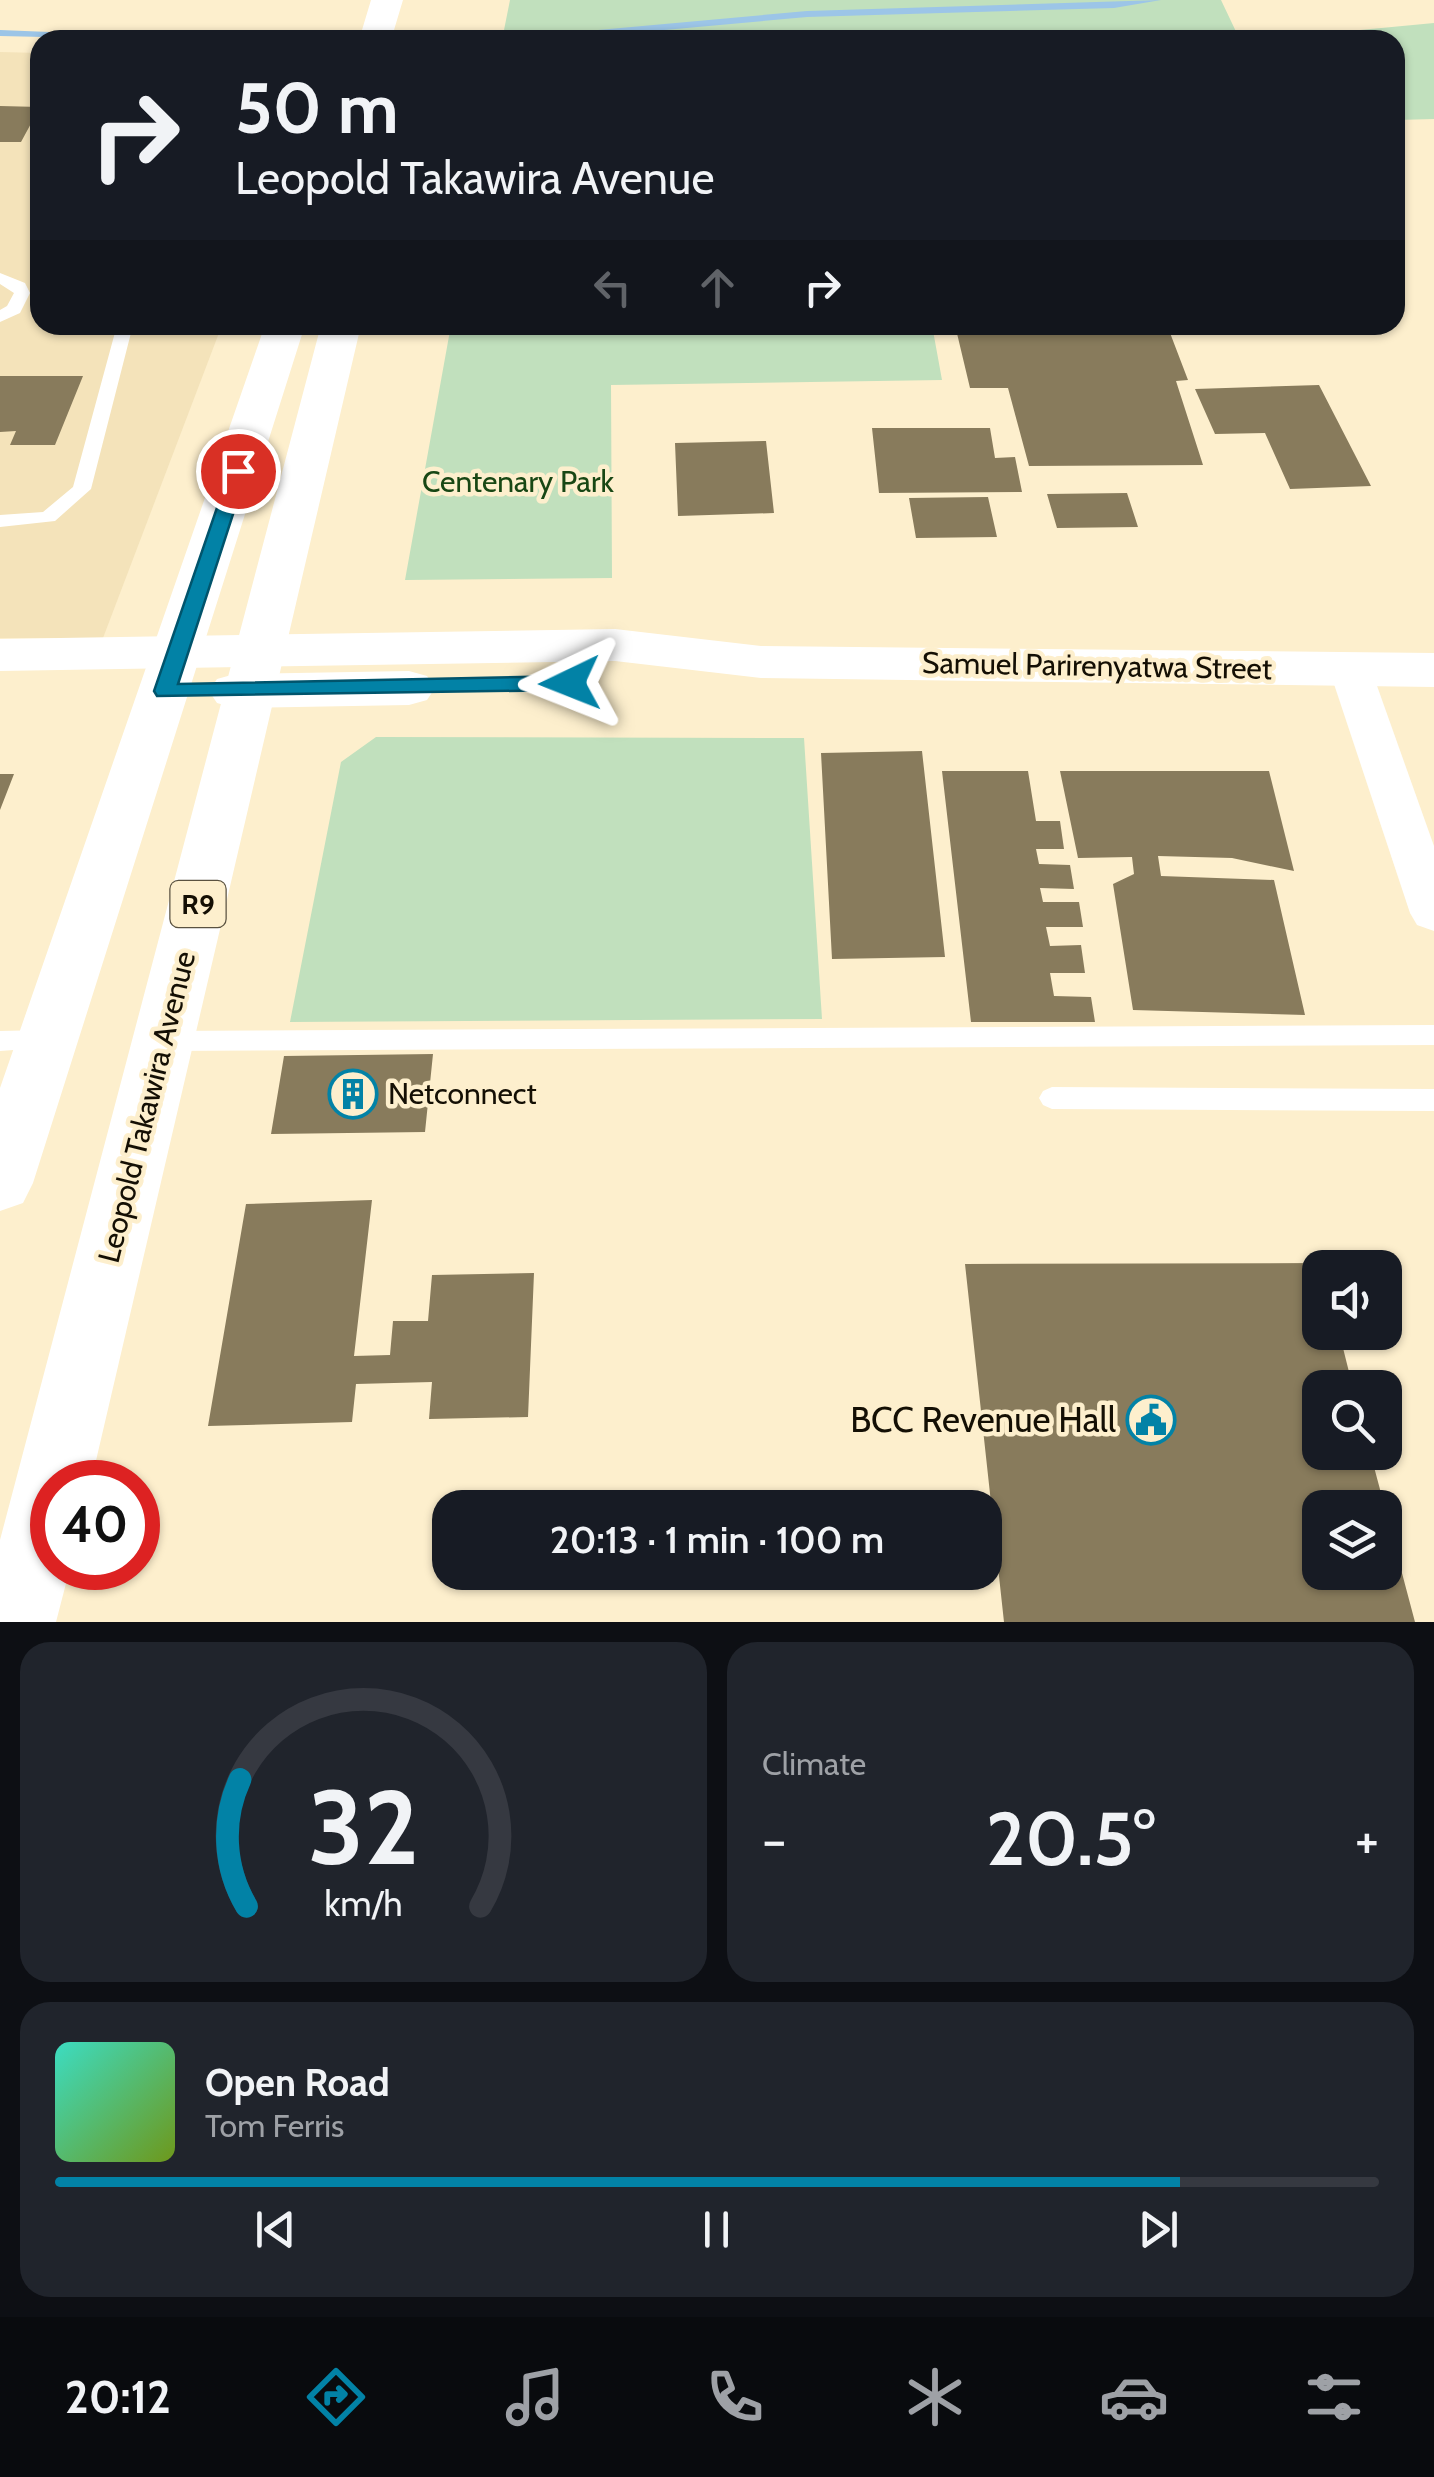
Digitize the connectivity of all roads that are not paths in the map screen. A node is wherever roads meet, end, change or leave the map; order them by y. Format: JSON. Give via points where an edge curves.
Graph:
{"nodes":[{"id":1,"x":0,"y":278,"type":"edge"},
{"id":2,"x":20,"y":301,"type":"junction"},
{"id":3,"x":30,"y":301,"type":"edge"},
{"id":4,"x":0,"y":316,"type":"edge"},
{"id":5,"x":122,"y":335,"type":"edge"},
{"id":6,"x":282,"y":335,"type":"edge"},
{"id":7,"x":339,"y":335,"type":"edge"},
{"id":8,"x":0,"y":521,"type":"edge"},
{"id":9,"x":0,"y":655,"type":"edge"},
{"id":10,"x":1350,"y":669,"type":"junction"},
{"id":11,"x":1434,"y":670,"type":"edge"},
{"id":12,"x":171,"y":672,"type":"junction"},
{"id":13,"x":254,"y":672,"type":"junction"},
{"id":14,"x":0,"y":690,"type":"edge"},
{"id":15,"x":1434,"y":913,"type":"edge"},
{"id":16,"x":1434,"y":1035,"type":"edge"},
{"id":17,"x":23,"y":1040,"type":"edge"},
{"id":18,"x":163,"y":1041,"type":"junction"},
{"id":19,"x":1052,"y":1098,"type":"dead end"},
{"id":20,"x":1434,"y":1100,"type":"edge"},
{"id":21,"x":0,"y":1184,"type":"edge"},
{"id":22,"x":51,"y":1460,"type":"edge"},
{"id":23,"x":30,"y":1550,"type":"edge"},
{"id":24,"x":17,"y":1622,"type":"edge"}],
"edges":[{"from":1,"to":2,"type":"lane","via":[[19,286]]},
{"from":2,"to":3,"type":"lane"},
{"from":2,"to":4,"type":"lane"},
{"from":5,"to":8,"type":"lane","via":[[82,489],[48,517]]},
{"from":6,"to":12,"type":"main road"},
{"from":7,"to":13,"type":"main road","name":"Leopold Takawira Avenue","number":"R9"},
{"from":9,"to":12,"type":"main road","name":"Samuel Parirenyatwa Street"},
{"from":10,"to":11,"type":"main road","name":"Samuel Parirenyatwa Street"},
{"from":10,"to":13,"type":"main road","name":"Samuel Parirenyatwa Street","via":[[761,662],[610,682]]},
{"from":10,"to":15,"type":"street"},
{"from":12,"to":13,"type":"main road","name":"Samuel Parirenyatwa Street"},
{"from":12,"to":14,"type":"main road","name":"Samuel Parirenyatwa Street"},
{"from":12,"to":17,"type":"main road"},
{"from":13,"to":18,"type":"main road","name":"Leopold Takawira Avenue","number":"R9"},
{"from":16,"to":18,"type":"lane"},
{"from":17,"to":21,"type":"main road"},
{"from":18,"to":22,"type":"main road","name":"Leopold Takawira Avenue","number":"R9"},
{"from":19,"to":20,"type":"lane"},
{"from":23,"to":24,"type":"main road","name":"Leopold Takawira Avenue","number":"R9"}]}
